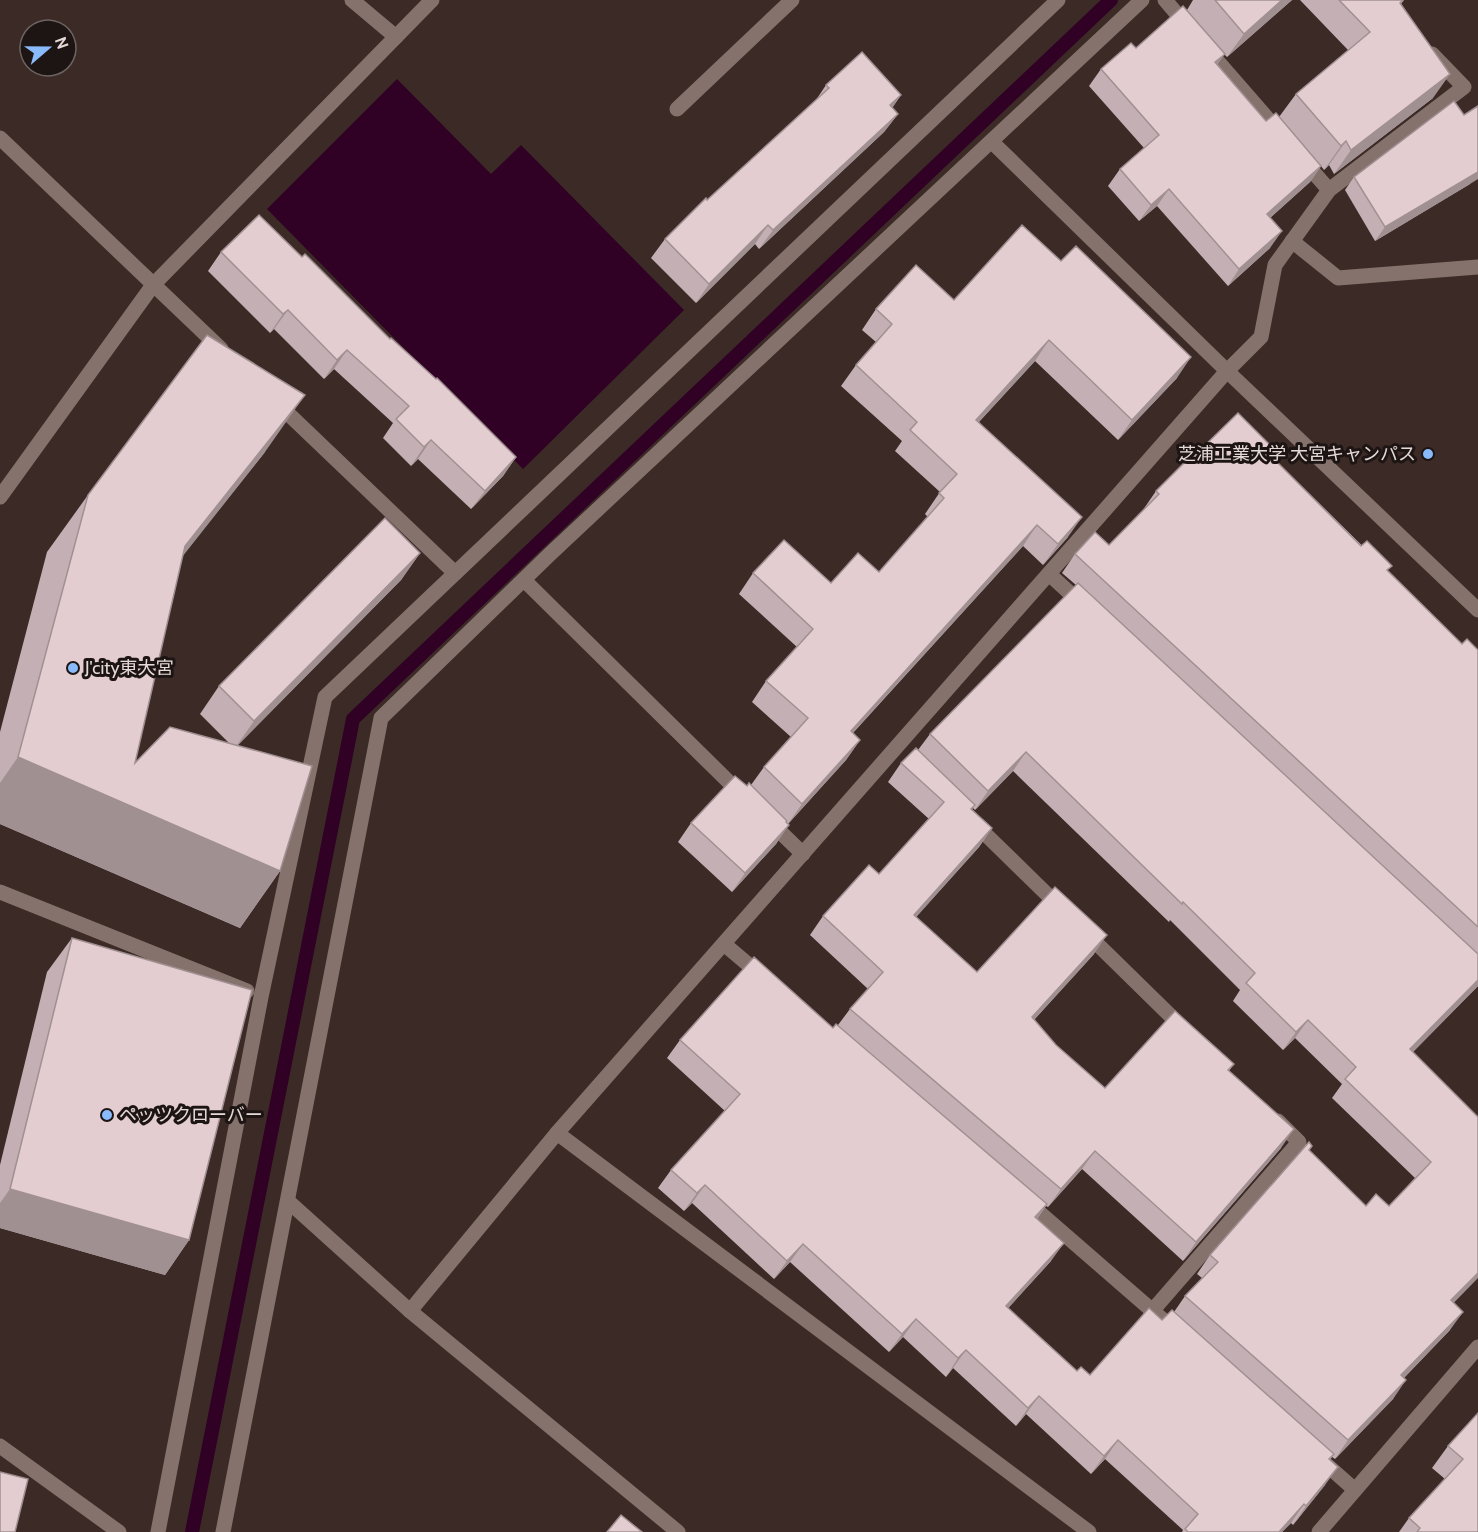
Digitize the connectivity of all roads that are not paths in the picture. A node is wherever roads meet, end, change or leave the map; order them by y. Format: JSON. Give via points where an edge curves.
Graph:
{"nodes":[{"id":1,"x":352,"y":0,"type":"edge"},
{"id":2,"x":432,"y":0,"type":"edge"},
{"id":3,"x":792,"y":0,"type":"edge"},
{"id":4,"x":1058,"y":0,"type":"edge"},
{"id":5,"x":1142,"y":0,"type":"edge"},
{"id":6,"x":1165,"y":0,"type":"edge"},
{"id":7,"x":396,"y":37,"type":"junction"},
{"id":8,"x":1418,"y":40,"type":"edge"},
{"id":9,"x":677,"y":109,"type":"dead end"},
{"id":10,"x":0,"y":138,"type":"edge"},
{"id":11,"x":992,"y":142,"type":"junction"},
{"id":12,"x":1329,"y":190,"type":"junction"},
{"id":13,"x":1292,"y":241,"type":"junction"},
{"id":14,"x":1478,"y":267,"type":"edge"},
{"id":15,"x":153,"y":285,"type":"junction"},
{"id":16,"x":231,"y":359,"type":"edge"},
{"id":17,"x":1227,"y":371,"type":"junction"},
{"id":18,"x":265,"y":392,"type":"edge"},
{"id":19,"x":0,"y":497,"type":"edge"},
{"id":20,"x":455,"y":573,"type":"junction"},
{"id":21,"x":1049,"y":574,"type":"junction"},
{"id":22,"x":524,"y":580,"type":"junction"},
{"id":23,"x":1478,"y":610,"type":"edge"},
{"id":24,"x":1093,"y":614,"type":"edge"},
{"id":25,"x":965,"y":814,"type":"edge"},
{"id":26,"x":802,"y":854,"type":"junction"},
{"id":27,"x":0,"y":892,"type":"edge"},
{"id":28,"x":724,"y":944,"type":"junction"},
{"id":29,"x":778,"y":989,"type":"edge"},
{"id":30,"x":261,"y":997,"type":"junction"},
{"id":31,"x":1196,"y":1041,"type":"edge"},
{"id":32,"x":1265,"y":1108,"type":"edge"},
{"id":33,"x":557,"y":1133,"type":"junction"},
{"id":34,"x":1010,"y":1188,"type":"edge"},
{"id":35,"x":289,"y":1202,"type":"junction"},
{"id":36,"x":1153,"y":1310,"type":"junction"},
{"id":37,"x":410,"y":1311,"type":"junction"},
{"id":38,"x":1188,"y":1341,"type":"edge"},
{"id":39,"x":1478,"y":1347,"type":"edge"},
{"id":40,"x":0,"y":1446,"type":"edge"},
{"id":41,"x":1311,"y":1451,"type":"edge"},
{"id":42,"x":1355,"y":1490,"type":"junction"},
{"id":43,"x":119,"y":1532,"type":"edge"},
{"id":44,"x":158,"y":1532,"type":"edge"},
{"id":45,"x":223,"y":1532,"type":"edge"},
{"id":46,"x":678,"y":1532,"type":"edge"},
{"id":47,"x":1089,"y":1532,"type":"edge"},
{"id":48,"x":1319,"y":1532,"type":"edge"}],
"edges":[{"from":1,"to":7,"type":"street"},
{"from":2,"to":7,"type":"street"},
{"from":3,"to":9,"type":"street"},
{"from":4,"to":20,"type":"street"},
{"from":5,"to":11,"type":"street"},
{"from":6,"to":12,"type":"street"},
{"from":7,"to":15,"type":"street"},
{"from":8,"to":12,"type":"street","via":[[1464,87]]},
{"from":10,"to":15,"type":"street"},
{"from":11,"to":17,"type":"street"},
{"from":11,"to":22,"type":"street"},
{"from":12,"to":13,"type":"street"},
{"from":13,"to":14,"type":"street","via":[[1338,278]]},
{"from":13,"to":17,"type":"street","via":[[1275,265],[1261,337]]},
{"from":15,"to":16,"type":"street"},
{"from":15,"to":19,"type":"street"},
{"from":17,"to":21,"type":"street"},
{"from":17,"to":23,"type":"street"},
{"from":18,"to":20,"type":"street"},
{"from":20,"to":30,"type":"street","via":[[325,697]]},
{"from":21,"to":24,"type":"street"},
{"from":21,"to":26,"type":"street","via":[[901,751]]},
{"from":22,"to":26,"type":"street"},
{"from":22,"to":35,"type":"street","via":[[381,718]]},
{"from":25,"to":31,"type":"street"},
{"from":26,"to":28,"type":"street"},
{"from":27,"to":30,"type":"street"},
{"from":28,"to":29,"type":"street"},
{"from":28,"to":33,"type":"street"},
{"from":30,"to":44,"type":"street"},
{"from":32,"to":36,"type":"street","via":[[1299,1142]]},
{"from":33,"to":37,"type":"street"},
{"from":33,"to":47,"type":"street"},
{"from":34,"to":36,"type":"street"},
{"from":35,"to":37,"type":"street"},
{"from":35,"to":45,"type":"street"},
{"from":36,"to":38,"type":"street"},
{"from":37,"to":46,"type":"street"},
{"from":39,"to":42,"type":"street"},
{"from":40,"to":43,"type":"street"},
{"from":41,"to":42,"type":"street"},
{"from":42,"to":48,"type":"street"}]}
